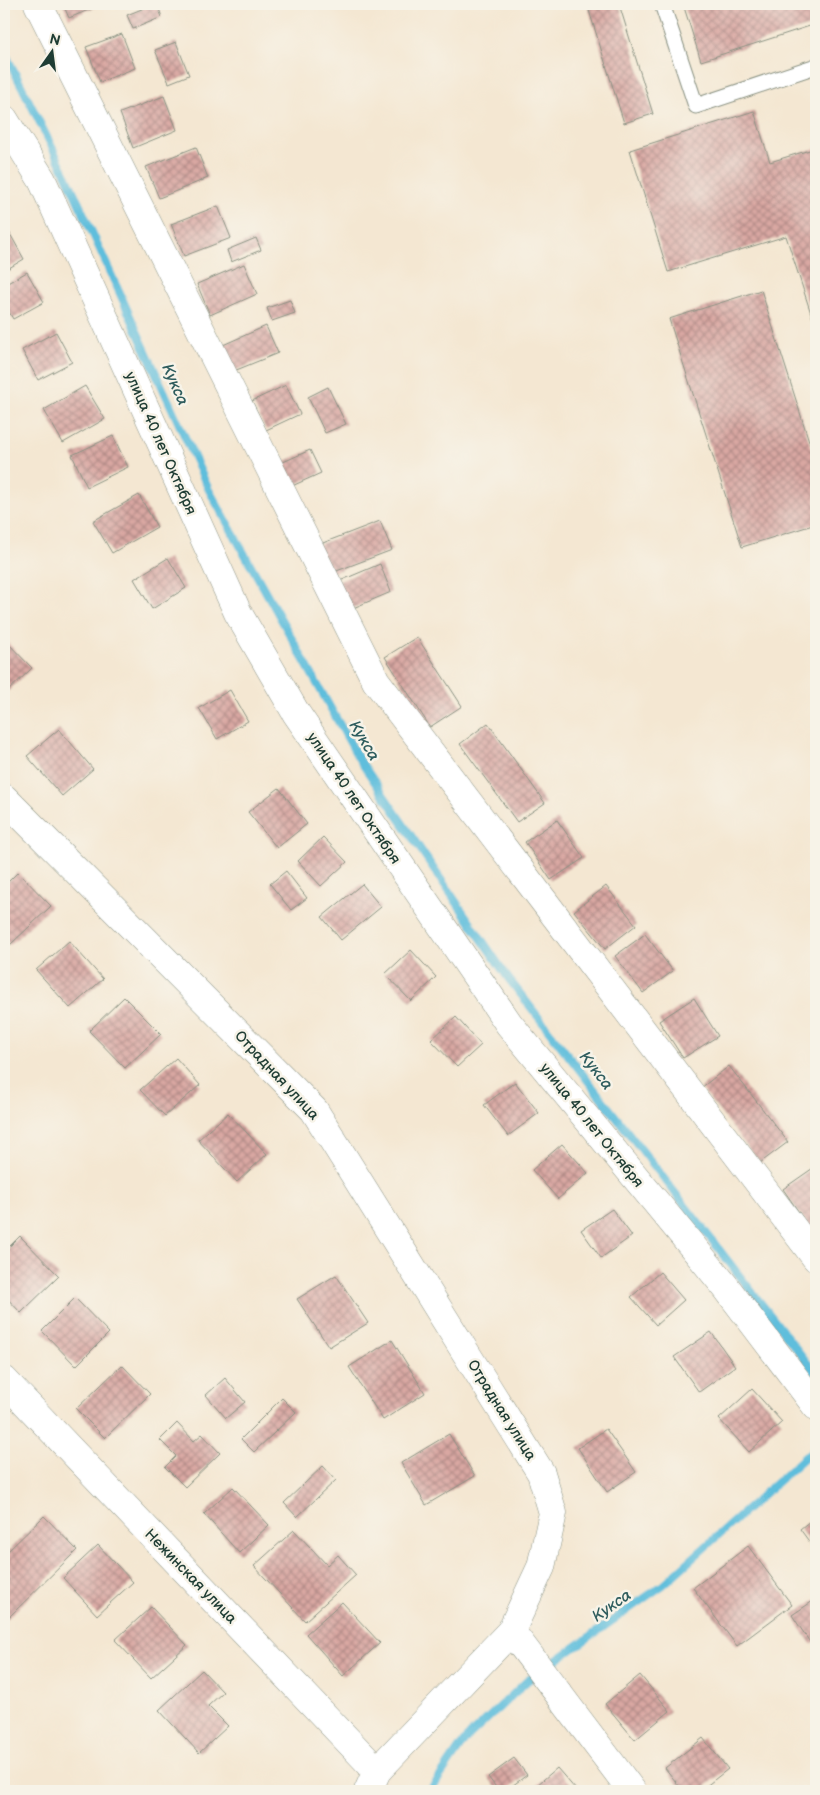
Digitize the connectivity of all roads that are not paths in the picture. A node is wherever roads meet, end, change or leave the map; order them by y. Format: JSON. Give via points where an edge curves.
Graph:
{"nodes":[{"id":1,"x":38,"y":4,"type":"edge"},
{"id":2,"x":662,"y":4,"type":"edge"},
{"id":3,"x":816,"y":66,"type":"edge"},
{"id":4,"x":4,"y":119,"type":"edge"},
{"id":5,"x":4,"y":798,"type":"edge"},
{"id":6,"x":816,"y":1258,"type":"edge"},
{"id":7,"x":4,"y":1380,"type":"edge"},
{"id":8,"x":816,"y":1406,"type":"edge"},
{"id":9,"x":511,"y":1631,"type":"junction"},
{"id":10,"x":373,"y":1781,"type":"edge"},
{"id":11,"x":632,"y":1791,"type":"edge"}],
"edges":[{"from":1,"to":6,"type":"street","via":[[376,681]]},
{"from":2,"to":3,"type":"lane","via":[[696,106]]},
{"from":4,"to":8,"type":"street","name":"улица 40 лет Октября","via":[[42,180],[238,613],[296,713],[509,1024],[724,1286]]},
{"from":5,"to":9,"type":"street","name":"Отрадная улица","via":[[314,1110],[541,1473],[553,1514],[541,1567]]},
{"from":7,"to":10,"type":"street","name":"Нежинская улица"},
{"from":9,"to":10,"type":"street","name":"Отрадная улица"},
{"from":9,"to":11,"type":"street"}]}
